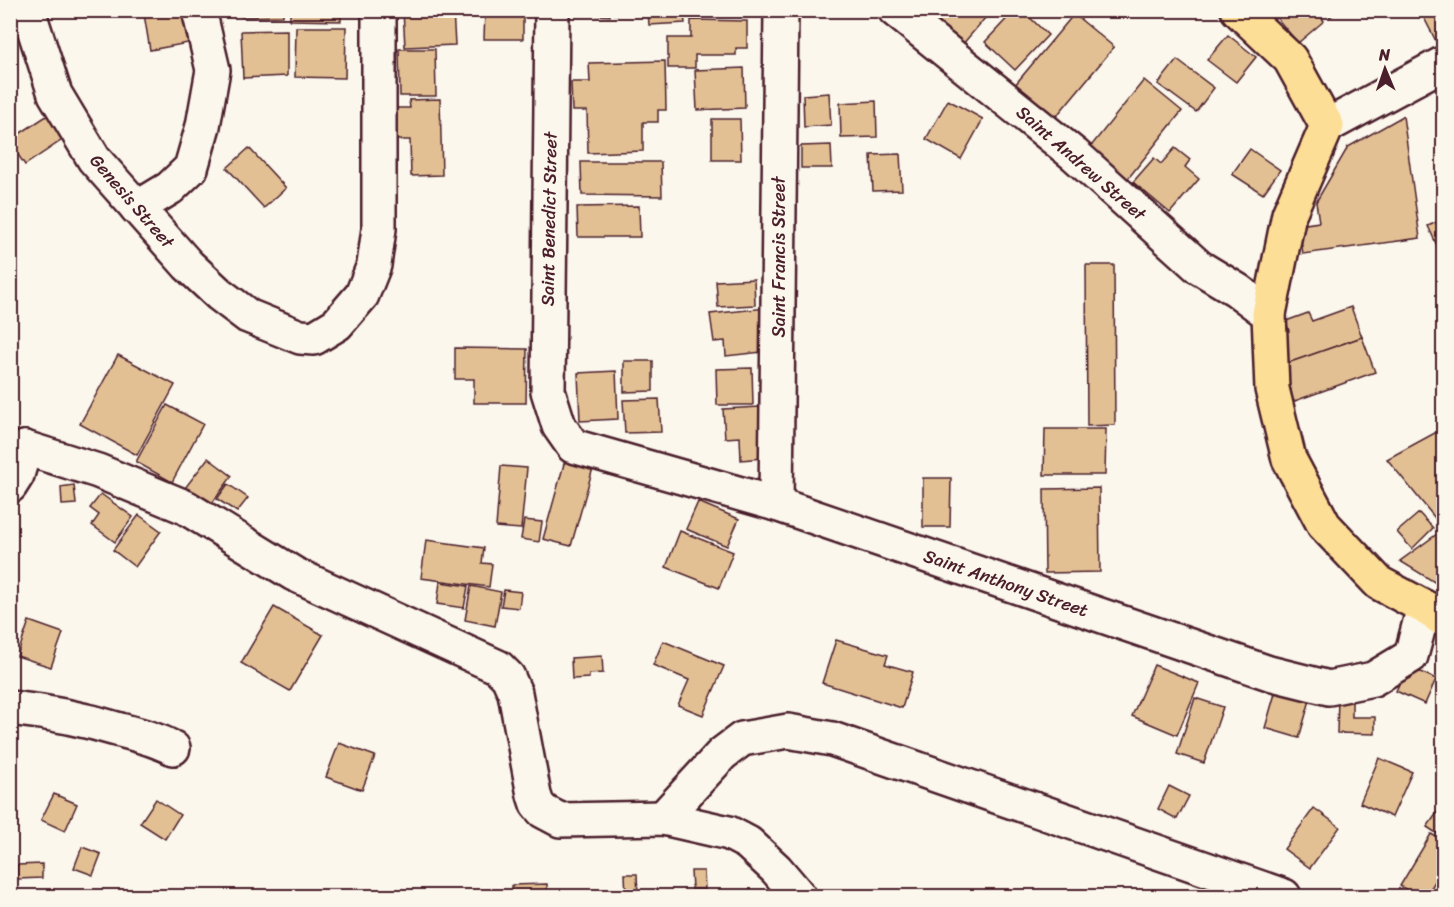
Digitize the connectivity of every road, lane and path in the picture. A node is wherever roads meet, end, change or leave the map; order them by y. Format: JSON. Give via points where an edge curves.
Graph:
{"nodes":[{"id":1,"x":28,"y":10,"type":"edge"},
{"id":2,"x":199,"y":10,"type":"edge"},
{"id":3,"x":379,"y":10,"type":"edge"},
{"id":4,"x":552,"y":10,"type":"edge"},
{"id":5,"x":781,"y":10,"type":"edge"},
{"id":6,"x":895,"y":10,"type":"edge"},
{"id":7,"x":1238,"y":10,"type":"edge"},
{"id":8,"x":1443,"y":63,"type":"edge"},
{"id":9,"x":1327,"y":126,"type":"junction"},
{"id":10,"x":137,"y":208,"type":"junction"},
{"id":11,"x":1269,"y":314,"type":"junction"},
{"id":12,"x":559,"y":426,"type":"joint"},
{"id":13,"x":18,"y":440,"type":"edge"},
{"id":14,"x":10,"y":486,"type":"edge"},
{"id":15,"x":776,"y":504,"type":"junction"},
{"id":16,"x":1434,"y":614,"type":"edge"},
{"id":17,"x":10,"y":708,"type":"edge"},
{"id":18,"x":173,"y":748,"type":"dead end"},
{"id":19,"x":663,"y":818,"type":"junction"},
{"id":20,"x":799,"y":897,"type":"edge"},
{"id":21,"x":1284,"y":897,"type":"edge"}],
"edges":[{"from":1,"to":10,"type":"street","name":"Genesis Street","via":[[55,94],[94,159]]},
{"from":2,"to":10,"type":"street","via":[[213,70],[191,168],[170,188]]},
{"from":3,"to":10,"type":"street","name":"Genesis Street","via":[[379,228],[374,265],[362,296],[337,324],[314,338],[300,337],[248,316],[188,265]]},
{"from":4,"to":12,"type":"street","name":"Saint Benedict Street","via":[[548,391]]},
{"from":5,"to":15,"type":"street","name":"Saint Francis Street"},
{"from":6,"to":11,"type":"street","name":"Saint Andrew Street","via":[[1075,154],[1199,267]]},
{"from":7,"to":9,"type":"main road","via":[[1290,58]]},
{"from":8,"to":9,"type":"street"},
{"from":9,"to":11,"type":"main road","via":[[1289,214]]},
{"from":11,"to":16,"type":"main road","via":[[1272,389],[1289,459],[1324,525],[1378,583]]},
{"from":12,"to":15,"type":"street","name":"Saint Anthony Street","via":[[573,446]]},
{"from":13,"to":14,"type":"street","via":[[18,475]]},
{"from":13,"to":19,"type":"street","via":[[185,507],[294,574],[498,667],[515,693],[534,795],[543,811],[560,820]]},
{"from":15,"to":16,"type":"street","name":"Saint Anthony Street","via":[[1269,673],[1329,688],[1373,679],[1411,656]]},
{"from":17,"to":18,"type":"street","via":[[57,713],[159,740]]},
{"from":19,"to":20,"type":"street","via":[[729,833],[748,843]]},
{"from":19,"to":21,"type":"street","via":[[722,754],[742,740],[788,732],[832,740]]}]}
